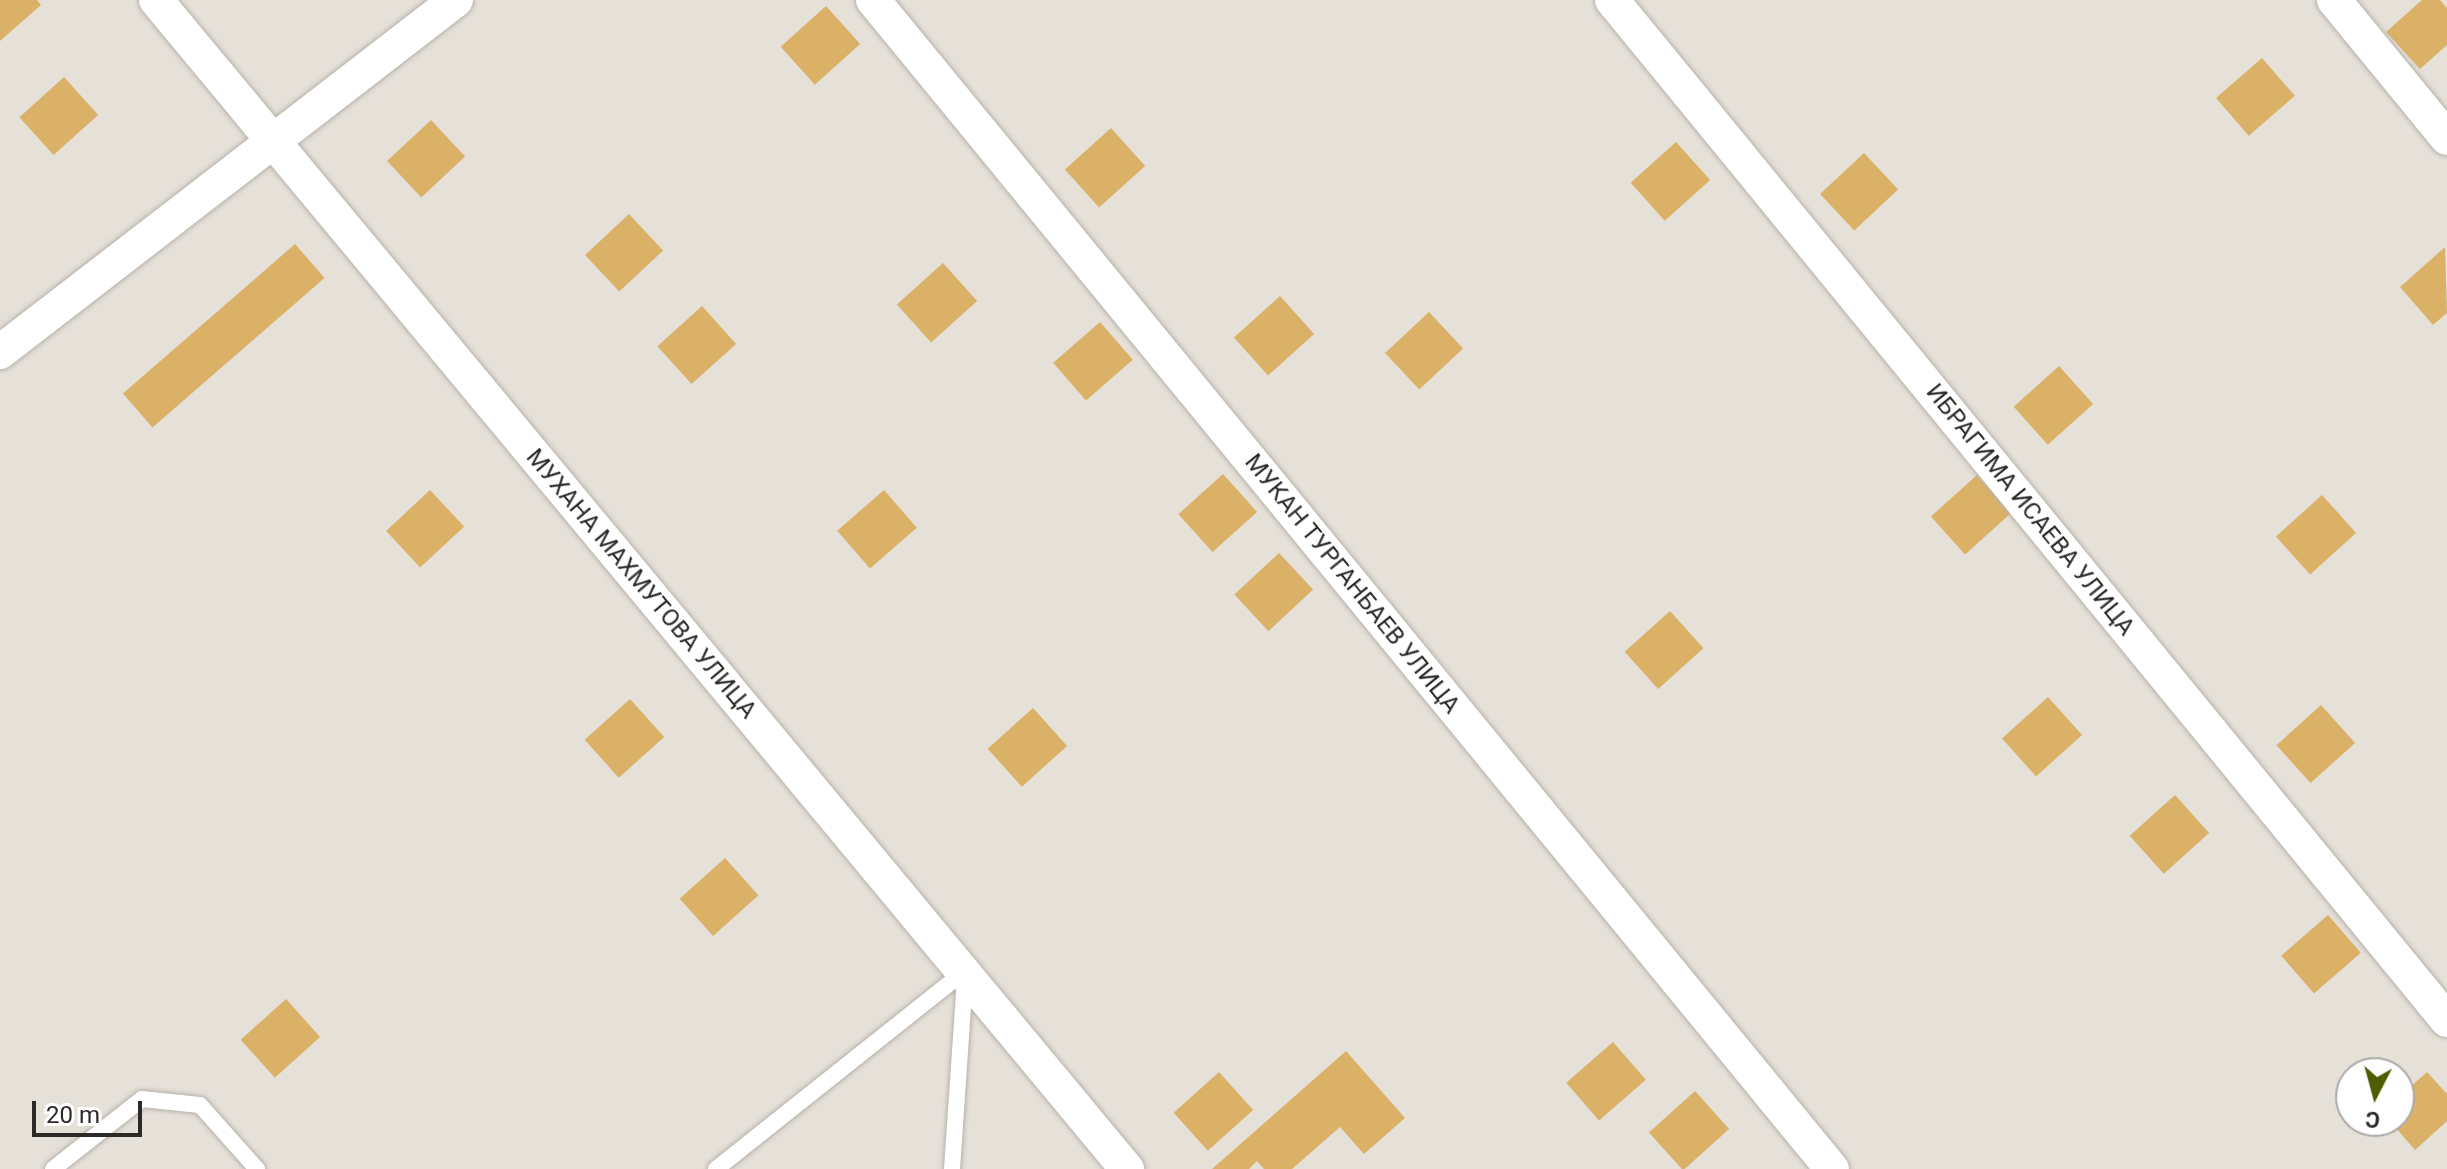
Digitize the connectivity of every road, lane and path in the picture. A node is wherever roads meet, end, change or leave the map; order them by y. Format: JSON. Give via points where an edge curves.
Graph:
{"nodes":[{"id":1,"x":156,"y":0,"type":"edge"},
{"id":2,"x":456,"y":0,"type":"edge"},
{"id":3,"x":873,"y":0,"type":"edge"},
{"id":4,"x":1612,"y":0,"type":"edge"},
{"id":5,"x":2334,"y":0,"type":"edge"},
{"id":6,"x":2447,"y":138,"type":"edge"},
{"id":7,"x":272,"y":143,"type":"junction"},
{"id":8,"x":0,"y":352,"type":"edge"},
{"id":9,"x":965,"y":971,"type":"junction"},
{"id":10,"x":2447,"y":1020,"type":"edge"},
{"id":11,"x":53,"y":1169,"type":"edge"},
{"id":12,"x":257,"y":1169,"type":"edge"},
{"id":13,"x":716,"y":1169,"type":"edge"},
{"id":14,"x":952,"y":1169,"type":"edge"},
{"id":15,"x":1127,"y":1169,"type":"edge"},
{"id":16,"x":1832,"y":1169,"type":"edge"}],
"edges":[{"from":1,"to":7,"type":"street","name":"МУХАНА МАХМУТОВА УЛИЦА"},
{"from":2,"to":7,"type":"street"},
{"from":3,"to":16,"type":"street","name":"МУКАН ТУРГАНБАЕВ УЛИЦА"},
{"from":4,"to":10,"type":"street","name":"ИБРАГИМА ИСАЕВА УЛИЦА"},
{"from":5,"to":6,"type":"street"},
{"from":7,"to":8,"type":"street"},
{"from":7,"to":9,"type":"street","name":"МУХАНА МАХМУТОВА УЛИЦА"},
{"from":9,"to":13,"type":"lane"},
{"from":9,"to":14,"type":"lane"},
{"from":9,"to":15,"type":"street","name":"МУХАНА МАХМУТОВА УЛИЦА"},
{"from":11,"to":12,"type":"lane","via":[[142,1099],[200,1105]]}]}
